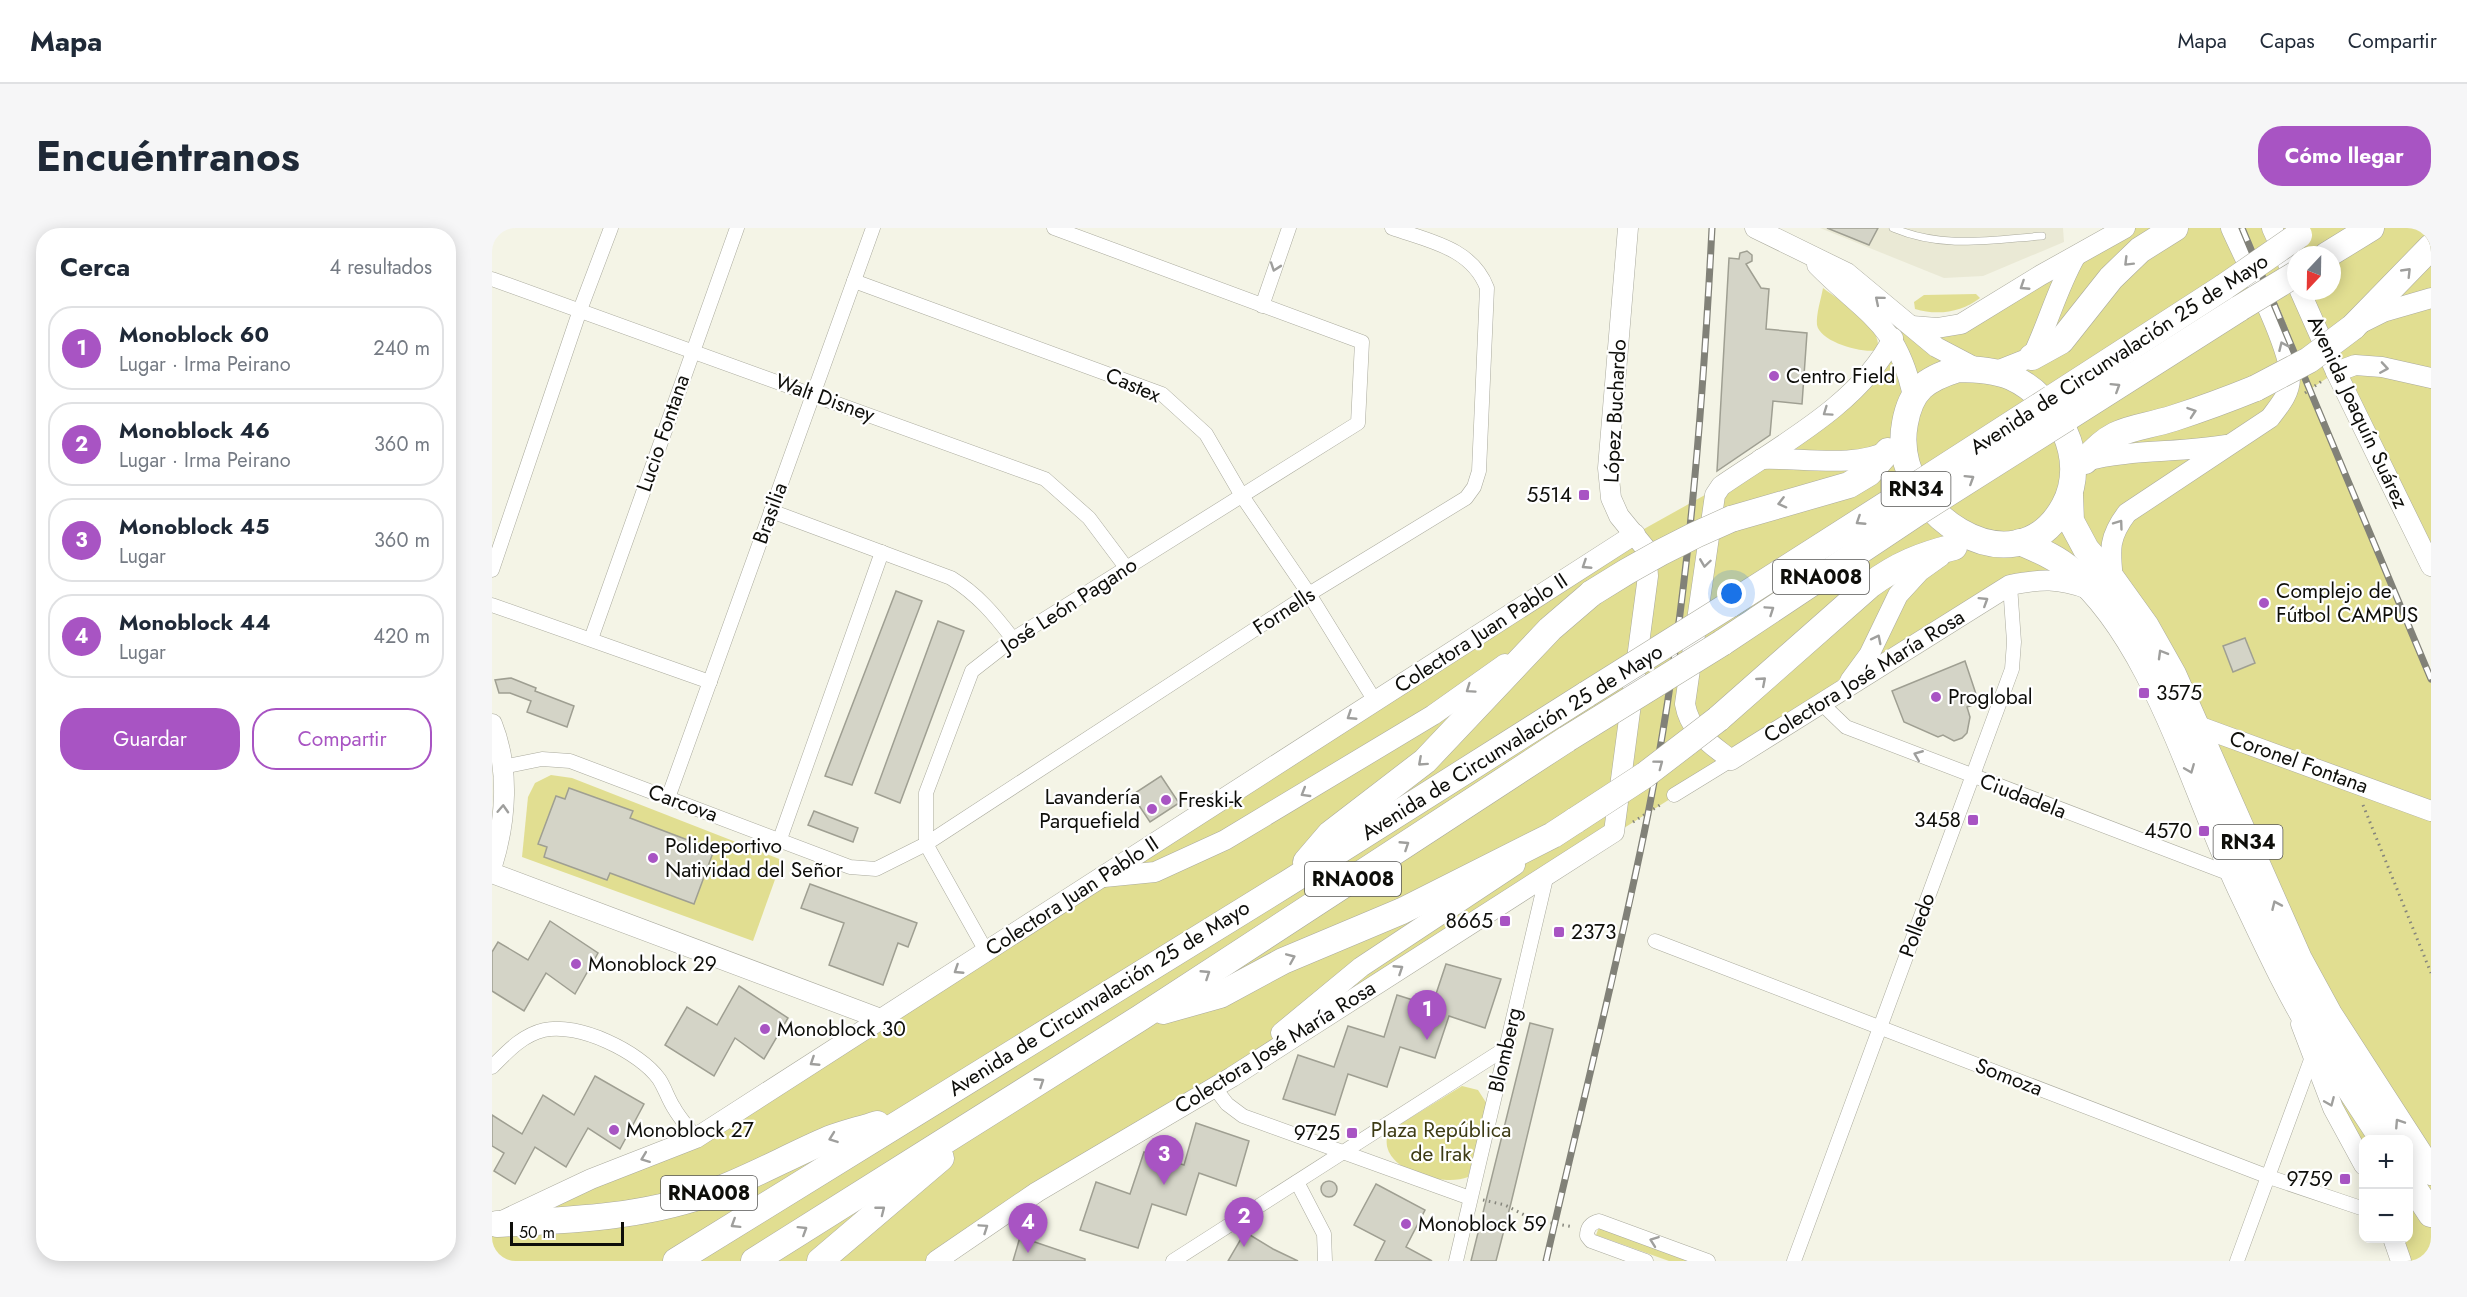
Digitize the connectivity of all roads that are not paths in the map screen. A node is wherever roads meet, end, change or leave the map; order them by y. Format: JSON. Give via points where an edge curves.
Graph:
{"nodes":[{"id":1,"x":611,"y":228,"type":"edge"},
{"id":2,"x":738,"y":228,"type":"edge"},
{"id":3,"x":873,"y":228,"type":"edge"},
{"id":4,"x":1054,"y":228,"type":"edge"},
{"id":5,"x":1288,"y":228,"type":"edge"},
{"id":6,"x":1392,"y":228,"type":"edge"},
{"id":7,"x":1629,"y":228,"type":"edge"},
{"id":8,"x":1755,"y":228,"type":"edge"},
{"id":9,"x":1893,"y":228,"type":"edge"},
{"id":10,"x":2126,"y":228,"type":"edge"},
{"id":11,"x":2175,"y":228,"type":"edge"},
{"id":12,"x":2231,"y":228,"type":"edge"},
{"id":13,"x":2272,"y":228,"type":"edge"},
{"id":14,"x":2371,"y":228,"type":"edge"},
{"id":15,"x":2304,"y":232,"type":"edge"},
{"id":16,"x":2042,"y":236,"type":"dead end"},
{"id":17,"x":2341,"y":246,"type":"edge"},
{"id":18,"x":2431,"y":247,"type":"edge"},
{"id":19,"x":1809,"y":256,"type":"junction"},
{"id":20,"x":2075,"y":257,"type":"junction"},
{"id":21,"x":2287,"y":261,"type":"edge"},
{"id":22,"x":492,"y":279,"type":"edge"},
{"id":23,"x":2287,"y":279,"type":"edge"},
{"id":24,"x":854,"y":280,"type":"junction"},
{"id":25,"x":2431,"y":298,"type":"edge"},
{"id":26,"x":2304,"y":300,"type":"edge"},
{"id":27,"x":1262,"y":306,"type":"junction"},
{"id":28,"x":580,"y":310,"type":"junction"},
{"id":29,"x":1912,"y":326,"type":"junction"},
{"id":30,"x":2353,"y":327,"type":"junction"},
{"id":31,"x":1893,"y":338,"type":"junction"},
{"id":32,"x":692,"y":350,"type":"junction"},
{"id":33,"x":2031,"y":357,"type":"junction"},
{"id":34,"x":1986,"y":370,"type":"junction"},
{"id":35,"x":2337,"y":372,"type":"junction"},
{"id":36,"x":2431,"y":378,"type":"edge"},
{"id":37,"x":813,"y":394,"type":"junction"},
{"id":38,"x":1913,"y":396,"type":"junction"},
{"id":39,"x":2059,"y":408,"type":"junction"},
{"id":40,"x":1904,"y":428,"type":"junction"},
{"id":41,"x":2230,"y":444,"type":"junction"},
{"id":42,"x":1888,"y":452,"type":"junction"},
{"id":43,"x":1761,"y":459,"type":"junction"},
{"id":44,"x":2076,"y":479,"type":"junction"},
{"id":45,"x":1242,"y":496,"type":"junction"},
{"id":46,"x":1915,"y":500,"type":"junction"},
{"id":47,"x":771,"y":511,"type":"junction"},
{"id":48,"x":1635,"y":534,"type":"junction"},
{"id":49,"x":1992,"y":542,"type":"junction"},
{"id":50,"x":2019,"y":542,"type":"junction"},
{"id":51,"x":1954,"y":547,"type":"junction"},
{"id":52,"x":882,"y":552,"type":"junction"},
{"id":53,"x":2430,"y":561,"type":"edge"},
{"id":54,"x":1125,"y":566,"type":"junction"},
{"id":55,"x":492,"y":570,"type":"edge"},
{"id":56,"x":2010,"y":585,"type":"junction"},
{"id":57,"x":2102,"y":585,"type":"junction"},
{"id":58,"x":1309,"y":594,"type":"junction"},
{"id":59,"x":492,"y":605,"type":"edge"},
{"id":60,"x":1550,"y":628,"type":"junction"},
{"id":61,"x":591,"y":639,"type":"junction"},
{"id":62,"x":1013,"y":639,"type":"junction"},
{"id":63,"x":710,"y":682,"type":"junction"},
{"id":64,"x":1845,"y":688,"type":"junction"},
{"id":65,"x":1375,"y":701,"type":"junction"},
{"id":66,"x":1821,"y":703,"type":"junction"},
{"id":67,"x":2168,"y":715,"type":"junction"},
{"id":68,"x":492,"y":724,"type":"edge"},
{"id":69,"x":2196,"y":726,"type":"junction"},
{"id":70,"x":1731,"y":760,"type":"junction"},
{"id":71,"x":502,"y":767,"type":"junction"},
{"id":72,"x":1972,"y":777,"type":"junction"},
{"id":73,"x":1674,"y":795,"type":"road end"},
{"id":74,"x":668,"y":798,"type":"junction"},
{"id":75,"x":2431,"y":811,"type":"edge"},
{"id":76,"x":1614,"y":832,"type":"joint"},
{"id":77,"x":1553,"y":836,"type":"junction"},
{"id":78,"x":780,"y":839,"type":"junction"},
{"id":79,"x":926,"y":844,"type":"junction"},
{"id":80,"x":492,"y":866,"type":"edge"},
{"id":81,"x":492,"y":873,"type":"edge"},
{"id":82,"x":1547,"y":874,"type":"junction"},
{"id":83,"x":2233,"y":875,"type":"junction"},
{"id":84,"x":1101,"y":878,"type":"junction"},
{"id":85,"x":1288,"y":883,"type":"junction"},
{"id":86,"x":1655,"y":941,"type":"dead end"},
{"id":87,"x":986,"y":951,"type":"junction"},
{"id":88,"x":2288,"y":988,"type":"junction"},
{"id":89,"x":1140,"y":1018,"type":"junction"},
{"id":90,"x":881,"y":1019,"type":"junction"},
{"id":91,"x":1880,"y":1027,"type":"junction"},
{"id":92,"x":1506,"y":1048,"type":"junction"},
{"id":93,"x":2312,"y":1057,"type":"junction"},
{"id":94,"x":492,"y":1067,"type":"edge"},
{"id":95,"x":1232,"y":1077,"type":"junction"},
{"id":96,"x":1214,"y":1087,"type":"junction"},
{"id":97,"x":991,"y":1113,"type":"junction"},
{"id":98,"x":909,"y":1115,"type":"junction"},
{"id":99,"x":2380,"y":1135,"type":"edge"},
{"id":100,"x":696,"y":1138,"type":"junction"},
{"id":101,"x":1342,"y":1152,"type":"junction"},
{"id":102,"x":2359,"y":1156,"type":"edge"},
{"id":103,"x":2431,"y":1172,"type":"edge"},
{"id":104,"x":2269,"y":1177,"type":"junction"},
{"id":105,"x":1296,"y":1182,"type":"junction"},
{"id":106,"x":2413,"y":1185,"type":"edge"},
{"id":107,"x":1470,"y":1198,"type":"junction"},
{"id":108,"x":2359,"y":1207,"type":"edge"},
{"id":109,"x":2431,"y":1214,"type":"edge"},
{"id":110,"x":494,"y":1225,"type":"edge"},
{"id":111,"x":2394,"y":1243,"type":"edge"},
{"id":112,"x":676,"y":1261,"type":"edge"},
{"id":113,"x":754,"y":1261,"type":"edge"},
{"id":114,"x":820,"y":1261,"type":"edge"},
{"id":115,"x":936,"y":1261,"type":"edge"},
{"id":116,"x":1173,"y":1261,"type":"edge"},
{"id":117,"x":1325,"y":1261,"type":"edge"},
{"id":118,"x":1456,"y":1261,"type":"edge"},
{"id":119,"x":1646,"y":1261,"type":"edge"},
{"id":120,"x":1708,"y":1261,"type":"edge"},
{"id":121,"x":1794,"y":1261,"type":"edge"},
{"id":122,"x":2237,"y":1261,"type":"edge"},
{"id":123,"x":2402,"y":1261,"type":"edge"}],
"edges":[{"from":1,"to":28,"type":"street"},
{"from":2,"to":32,"type":"street","name":"Lucio Fontana"},
{"from":3,"to":24,"type":"street","name":"Brasilia"},
{"from":4,"to":27,"type":"street"},
{"from":5,"to":27,"type":"street","one_way":true},
{"from":6,"to":58,"type":"street","name":"Fornells","via":[[1461,253],[1478,268],[1487,288],[1479,471],[1466,498]]},
{"from":7,"to":48,"type":"main road","name":"López Buchardo","via":[[1608,468],[1611,498],[1619,516]]},
{"from":8,"to":19,"type":"main road"},
{"from":9,"to":16,"type":"lane","via":[[1945,243]]},
{"from":10,"to":20,"type":"main road"},
{"from":11,"to":33,"type":"highway","one_way":true,"via":[[2140,250],[2061,341]]},
{"from":41,"to":12,"type":"main road","name":"Avenida Joaquín Suárez","one_way":true,"via":[[2270,418],[2285,399],[2290,378],[2287,356]]},
{"from":13,"to":21,"type":"main road"},
{"from":14,"to":17,"type":"highway"},
{"from":15,"to":39,"type":"highway","name":"Avenida de Circunvalación 25 de Mayo","number":"RNA008","bridge":true},
{"from":30,"to":18,"type":"highway","one_way":true},
{"from":29,"to":19,"type":"main road","one_way":true,"via":[[1847,273]]},
{"from":19,"to":31,"type":"main road"},
{"from":20,"to":29,"type":"main road","one_way":true,"via":[[1961,324],[1937,328]]},
{"from":20,"to":33,"type":"main road","via":[[2058,287],[2047,326]]},
{"from":22,"to":28,"type":"street","name":"Walt Disney"},
{"from":39,"to":23,"type":"highway","name":"Avenida de Circunvalación 25 de Mayo","number":"RNA008","one_way":true,"bridge":true},
{"from":24,"to":37,"type":"street","name":"Brasilia"},
{"from":24,"to":45,"type":"street","name":"Castex","via":[[1162,394],[1206,434]]},
{"from":25,"to":30,"type":"main road","via":[[2383,312]]},
{"from":26,"to":35,"type":"main road","name":"Avenida Joaquín Suárez"},
{"from":27,"to":45,"type":"street","name":"José León Pagano","via":[[1362,342],[1358,423]]},
{"from":28,"to":32,"type":"street","name":"Walt Disney"},
{"from":28,"to":55,"type":"street"},
{"from":29,"to":34,"type":"main road","via":[[1936,347]]},
{"from":44,"to":30,"type":"highway","one_way":true,"bridge":true,"via":[[2100,443],[2126,429],[2170,419],[2256,388],[2309,360]]},
{"from":31,"to":38,"type":"main road"},
{"from":31,"to":43,"type":"main road","one_way":true,"via":[[1881,362],[1859,386]]},
{"from":32,"to":37,"type":"street","name":"Walt Disney"},
{"from":32,"to":61,"type":"street","name":"Lucio Fontana"},
{"from":33,"to":34,"type":"main road"},
{"from":34,"to":38,"type":"highway","via":[[1958,369],[1938,375]]},
{"from":34,"to":44,"type":"highway","number":"RN34","via":[[2024,384],[2054,412],[2071,449]]},
{"from":35,"to":36,"type":"main road","one_way":true,"via":[[2355,365]]},
{"from":35,"to":53,"type":"main road","name":"Avenida Joaquín Suárez"},
{"from":37,"to":47,"type":"street","name":"Brasilia"},
{"from":37,"to":54,"type":"street","name":"Walt Disney","via":[[1045,479],[1089,518]]},
{"from":38,"to":40,"type":"highway","number":"RN34"},
{"from":39,"to":46,"type":"highway","name":"Avenida de Circunvalación 25 de Mayo","number":"RNA008","bridge":true},
{"from":40,"to":42,"type":"main road"},
{"from":40,"to":49,"type":"highway","number":"RN34","via":[[1906,463],[1919,496],[1943,522]]},
{"from":41,"to":44,"type":"main road","via":[[2114,454]]},
{"from":57,"to":41,"type":"main road","one_way":true,"via":[[2114,530],[2127,513]]},
{"from":42,"to":43,"type":"main road","via":[[1842,459]]},
{"from":42,"to":60,"type":"highway","one_way":true,"bridge":true,"via":[[1869,473],[1849,484],[1731,519],[1666,548],[1592,593]]},
{"from":43,"to":70,"type":"main road","one_way":true,"via":[[1721,486],[1713,503],[1685,704],[1688,720],[1697,733]]},
{"from":44,"to":50,"type":"highway","via":[[2061,511],[2049,525]]},
{"from":44,"to":57,"type":"highway","number":"RN34","via":[[2071,521]]},
{"from":45,"to":54,"type":"street","name":"José León Pagano"},
{"from":45,"to":58,"type":"street","name":"Castex"},
{"from":46,"to":85,"type":"highway","name":"Avenida de Circunvalación 25 de Mayo","number":"RNA008","one_way":true,"bridge":true,"via":[[1729,605]]},
{"from":89,"to":46,"type":"highway","name":"Avenida de Circunvalación 25 de Mayo","number":"RNA008","one_way":true,"bridge":true,"via":[[1567,739],[1722,643]]},
{"from":47,"to":52,"type":"street"},
{"from":47,"to":63,"type":"street","name":"Brasilia"},
{"from":48,"to":65,"type":"main road","name":"Colectora Juan Pablo II","one_way":true},
{"from":48,"to":76,"type":"main road","name":"López Buchardo","via":[[1646,549],[1648,576]]},
{"from":49,"to":50,"type":"highway","number":"RN34"},
{"from":49,"to":51,"type":"main road"},
{"from":50,"to":57,"type":"highway","number":"RN34"},
{"from":64,"to":51,"type":"main road","one_way":true,"via":[[1869,655],[1898,595],[1920,572]]},
{"from":77,"to":51,"type":"highway","one_way":true,"bridge":true,"via":[[1645,775],[1718,719],[1870,585],[1908,561]]},
{"from":52,"to":62,"type":"street","via":[[951,578],[970,590],[991,609]]},
{"from":52,"to":78,"type":"street"},
{"from":54,"to":62,"type":"street","name":"José León Pagano"},
{"from":56,"to":57,"type":"main road","name":"Colectora José María Rosa","via":[[2043,579]]},
{"from":64,"to":56,"type":"main road","name":"Colectora José María Rosa","one_way":true},
{"from":56,"to":72,"type":"street","name":"Polledo","via":[[2012,669]]},
{"from":57,"to":67,"type":"highway","number":"RN34"},
{"from":69,"to":57,"type":"highway","number":"RN34","one_way":true,"via":[[2146,626]]},
{"from":58,"to":65,"type":"street","name":"Castex"},
{"from":58,"to":79,"type":"street","name":"Fornells"},
{"from":59,"to":61,"type":"street"},
{"from":60,"to":84,"type":"main road","one_way":true,"via":[[1433,715],[1225,840],[1155,872]]},
{"from":60,"to":85,"type":"highway","one_way":true,"via":[[1425,761],[1330,834]]},
{"from":61,"to":63,"type":"street"},
{"from":62,"to":79,"type":"street","name":"José León Pagano","via":[[972,671],[926,793]]},
{"from":63,"to":74,"type":"street","name":"Brasilia"},
{"from":64,"to":66,"type":"main road","name":"Colectora José María Rosa"},
{"from":65,"to":84,"type":"main road","name":"Colectora Juan Pablo II","one_way":true},
{"from":66,"to":70,"type":"main road","name":"Colectora José María Rosa"},
{"from":72,"to":66,"type":"street","name":"Ciudadela","one_way":true,"via":[[1846,727]]},
{"from":67,"to":69,"type":"main road","name":"Coronel Fontana"},
{"from":67,"to":83,"type":"highway","number":"RN34","one_way":true},
{"from":68,"to":71,"type":"main road"},
{"from":69,"to":75,"type":"main road","name":"Coronel Fontana"},
{"from":103,"to":69,"type":"highway","number":"RN34","one_way":true,"via":[[2330,1014],[2299,958]]},
{"from":70,"to":73,"type":"street","name":"Colectora José María Rosa"},
{"from":71,"to":74,"type":"street","name":"Carcova","via":[[542,759],[570,761]]},
{"from":80,"to":71,"type":"main road","one_way":true,"via":[[503,821]]},
{"from":72,"to":83,"type":"street","name":"Ciudadela"},
{"from":72,"to":91,"type":"street","name":"Polledo"},
{"from":74,"to":78,"type":"street","name":"Carcova"},
{"from":76,"to":82,"type":"main road","name":"Colectora José María Rosa"},
{"from":89,"to":77,"type":"highway","one_way":true,"via":[[1220,995],[1282,961],[1402,911]]},
{"from":77,"to":95,"type":"main road","via":[[1361,967]]},
{"from":78,"to":79,"type":"street","name":"Carcova","via":[[820,858],[850,867],[876,869]]},
{"from":79,"to":87,"type":"street","name":"José León Pagano"},
{"from":81,"to":90,"type":"main road"},
{"from":82,"to":92,"type":"street","name":"Blomberg"},
{"from":95,"to":82,"type":"main road","name":"Colectora José María Rosa","one_way":true},
{"from":83,"to":88,"type":"highway","number":"RN34"},
{"from":84,"to":87,"type":"main road","name":"Colectora Juan Pablo II"},
{"from":85,"to":98,"type":"highway","name":"Avenida de Circunvalación 25 de Mayo","number":"RNA008"},
{"from":86,"to":91,"type":"street","name":"Somoza"},
{"from":87,"to":90,"type":"main road","name":"Colectora Juan Pablo II","one_way":true},
{"from":88,"to":93,"type":"main road"},
{"from":88,"to":99,"type":"highway","number":"RN34"},
{"from":97,"to":89,"type":"highway","name":"Avenida de Circunvalación 25 de Mayo","number":"RNA008","one_way":true},
{"from":90,"to":100,"type":"main road","name":"Colectora Juan Pablo II","one_way":true},
{"from":91,"to":104,"type":"street","name":"Somoza"},
{"from":91,"to":121,"type":"street","name":"Polledo"},
{"from":92,"to":101,"type":"street"},
{"from":92,"to":107,"type":"street","name":"Blomberg"},
{"from":93,"to":102,"type":"main road","one_way":true},
{"from":93,"to":104,"type":"street"},
{"from":94,"to":100,"type":"street","via":[[517,1042],[544,1030],[571,1030],[604,1040],[637,1058],[659,1079],[674,1110]]},
{"from":95,"to":96,"type":"main road","name":"Colectora José María Rosa"},
{"from":96,"to":101,"type":"street","via":[[1227,1104],[1244,1116]]},
{"from":115,"to":96,"type":"main road","name":"Colectora José María Rosa","one_way":true,"via":[[1037,1192]]},
{"from":113,"to":97,"type":"highway","name":"Avenida de Circunvalación 25 de Mayo","number":"RNA008","one_way":true},
{"from":114,"to":97,"type":"highway","one_way":true},
{"from":98,"to":110,"type":"highway","number":"RNA008","one_way":true,"via":[[831,1138],[705,1195],[670,1205],[589,1218]]},
{"from":98,"to":112,"type":"highway","name":"Avenida de Circunvalación 25 de Mayo","number":"RNA008","one_way":true},
{"from":100,"to":110,"type":"main road","name":"Colectora Juan Pablo II","one_way":true,"via":[[591,1179]]},
{"from":101,"to":105,"type":"street"},
{"from":101,"to":107,"type":"street"},
{"from":104,"to":108,"type":"street","name":"Somoza"},
{"from":104,"to":122,"type":"street"},
{"from":105,"to":116,"type":"street"},
{"from":105,"to":117,"type":"street","via":[[1323,1234]]},
{"from":106,"to":109,"type":"highway"},
{"from":107,"to":118,"type":"street","name":"Blomberg"},
{"from":111,"to":123,"type":"main road"},
{"from":120,"to":119,"type":"street","one_way":true,"via":[[1599,1221],[1587,1229],[1591,1241]]}]}
